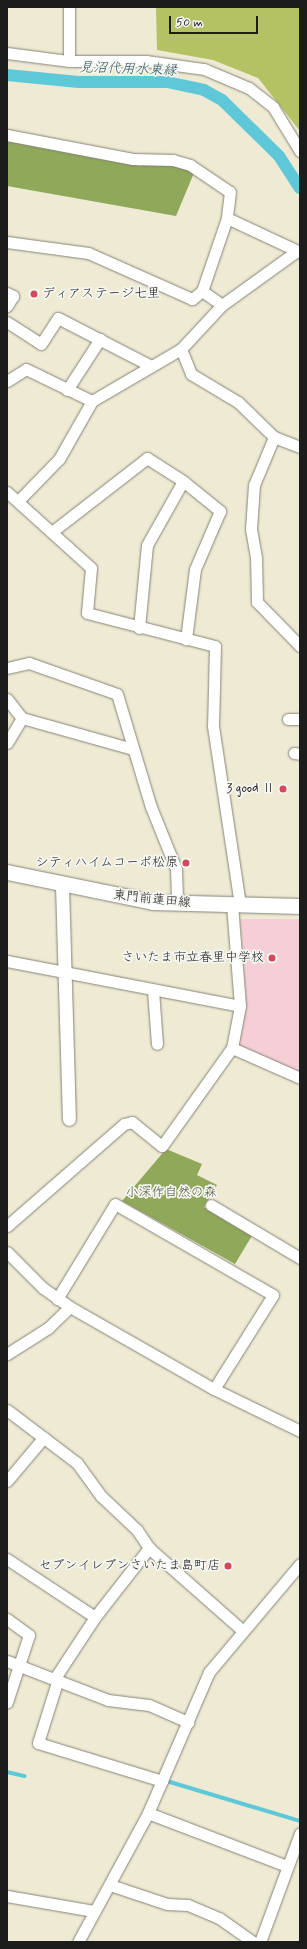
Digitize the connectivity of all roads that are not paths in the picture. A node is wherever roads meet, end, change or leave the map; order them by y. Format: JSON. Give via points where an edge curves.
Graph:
{"nodes":[{"id":1,"x":69,"y":7,"type":"edge"},
{"id":2,"x":7,"y":53,"type":"edge"},
{"id":3,"x":69,"y":61,"type":"junction"},
{"id":4,"x":7,"y":135,"type":"edge"},
{"id":5,"x":300,"y":151,"type":"edge"},
{"id":6,"x":227,"y":218,"type":"junction"},
{"id":7,"x":7,"y":242,"type":"edge"},
{"id":8,"x":299,"y":252,"type":"edge"},
{"id":9,"x":202,"y":291,"type":"junction"},
{"id":10,"x":7,"y":293,"type":"edge"},
{"id":11,"x":7,"y":306,"type":"edge"},
{"id":12,"x":222,"y":306,"type":"junction"},
{"id":13,"x":7,"y":322,"type":"edge"},
{"id":14,"x":100,"y":339,"type":"junction"},
{"id":15,"x":181,"y":349,"type":"junction"},
{"id":16,"x":151,"y":366,"type":"junction"},
{"id":17,"x":7,"y":381,"type":"edge"},
{"id":18,"x":67,"y":390,"type":"junction"},
{"id":19,"x":92,"y":401,"type":"junction"},
{"id":20,"x":274,"y":437,"type":"junction"},
{"id":21,"x":300,"y":446,"type":"edge"},
{"id":22,"x":183,"y":481,"type":"junction"},
{"id":23,"x":7,"y":492,"type":"edge"},
{"id":24,"x":18,"y":501,"type":"junction"},
{"id":25,"x":53,"y":531,"type":"junction"},
{"id":26,"x":139,"y":628,"type":"junction"},
{"id":27,"x":186,"y":639,"type":"junction"},
{"id":28,"x":300,"y":646,"type":"edge"},
{"id":29,"x":7,"y":668,"type":"edge"},
{"id":30,"x":7,"y":699,"type":"edge"},
{"id":31,"x":22,"y":718,"type":"junction"},
{"id":32,"x":300,"y":718,"type":"edge"},
{"id":33,"x":288,"y":719,"type":"dead end"},
{"id":34,"x":7,"y":743,"type":"edge"},
{"id":35,"x":133,"y":749,"type":"junction"},
{"id":36,"x":7,"y":872,"type":"edge"},
{"id":37,"x":62,"y":885,"type":"junction"},
{"id":38,"x":177,"y":904,"type":"junction"},
{"id":39,"x":236,"y":905,"type":"junction"},
{"id":40,"x":300,"y":906,"type":"edge"},
{"id":41,"x":7,"y":961,"type":"edge"},
{"id":42,"x":66,"y":974,"type":"junction"},
{"id":43,"x":153,"y":990,"type":"junction"},
{"id":44,"x":240,"y":1006,"type":"junction"},
{"id":45,"x":157,"y":1044,"type":"dead end"},
{"id":46,"x":232,"y":1048,"type":"junction"},
{"id":47,"x":300,"y":1078,"type":"edge"},
{"id":48,"x":69,"y":1119,"type":"dead end"},
{"id":49,"x":211,"y":1205,"type":"dead end"},
{"id":50,"x":7,"y":1226,"type":"edge"},
{"id":51,"x":7,"y":1252,"type":"edge"},
{"id":52,"x":300,"y":1258,"type":"edge"},
{"id":53,"x":57,"y":1299,"type":"junction"},
{"id":54,"x":70,"y":1307,"type":"junction"},
{"id":55,"x":8,"y":1352,"type":"edge"},
{"id":56,"x":214,"y":1389,"type":"junction"},
{"id":57,"x":7,"y":1410,"type":"edge"},
{"id":58,"x":300,"y":1431,"type":"edge"},
{"id":59,"x":44,"y":1437,"type":"junction"},
{"id":60,"x":7,"y":1481,"type":"edge"},
{"id":61,"x":149,"y":1548,"type":"junction"},
{"id":62,"x":7,"y":1559,"type":"edge"},
{"id":63,"x":300,"y":1564,"type":"edge"},
{"id":64,"x":95,"y":1617,"type":"junction"},
{"id":65,"x":7,"y":1619,"type":"edge"},
{"id":66,"x":242,"y":1630,"type":"junction"},
{"id":67,"x":7,"y":1661,"type":"edge"},
{"id":68,"x":19,"y":1665,"type":"junction"},
{"id":69,"x":57,"y":1678,"type":"junction"},
{"id":70,"x":7,"y":1702,"type":"edge"},
{"id":71,"x":188,"y":1722,"type":"junction"},
{"id":72,"x":162,"y":1781,"type":"junction"},
{"id":73,"x":148,"y":1813,"type":"junction"},
{"id":74,"x":300,"y":1833,"type":"edge"},
{"id":75,"x":288,"y":1866,"type":"junction"},
{"id":76,"x":110,"y":1885,"type":"junction"},
{"id":77,"x":7,"y":1896,"type":"edge"},
{"id":78,"x":94,"y":1912,"type":"junction"},
{"id":79,"x":78,"y":1942,"type":"edge"},
{"id":80,"x":253,"y":1942,"type":"edge"},
{"id":81,"x":260,"y":1942,"type":"edge"}],
"edges":[{"from":1,"to":3,"type":"street"},
{"from":2,"to":3,"type":"street"},
{"from":3,"to":5,"type":"street","via":[[146,61],[204,69],[250,88],[272,107]]},
{"from":4,"to":6,"type":"street","via":[[133,159],[173,160],[190,165],[230,192]]},
{"from":6,"to":8,"type":"street"},
{"from":6,"to":9,"type":"street"},
{"from":7,"to":9,"type":"street","via":[[88,252],[192,299]]},
{"from":8,"to":12,"type":"street"},
{"from":9,"to":12,"type":"street"},
{"from":10,"to":11,"type":"street","via":[[13,296]]},
{"from":12,"to":15,"type":"street"},
{"from":13,"to":14,"type":"street","via":[[40,344],[58,318]]},
{"from":14,"to":16,"type":"street"},
{"from":14,"to":18,"type":"street"},
{"from":15,"to":16,"type":"street"},
{"from":15,"to":20,"type":"street","via":[[191,374],[238,402]]},
{"from":16,"to":19,"type":"street"},
{"from":17,"to":18,"type":"street","via":[[26,369]]},
{"from":18,"to":19,"type":"street"},
{"from":19,"to":24,"type":"street","via":[[59,459]]},
{"from":20,"to":21,"type":"street"},
{"from":20,"to":28,"type":"street","via":[[254,485],[250,529],[256,557],[257,602]]},
{"from":22,"to":25,"type":"street","via":[[147,458]]},
{"from":22,"to":26,"type":"street","via":[[147,545]]},
{"from":22,"to":27,"type":"street","via":[[220,511],[195,569]]},
{"from":23,"to":24,"type":"street"},
{"from":24,"to":25,"type":"street"},
{"from":25,"to":26,"type":"street","via":[[91,568],[87,613]]},
{"from":26,"to":27,"type":"street"},
{"from":27,"to":39,"type":"street","via":[[215,646],[214,726]]},
{"from":29,"to":35,"type":"street","via":[[29,663],[117,694]]},
{"from":30,"to":31,"type":"street"},
{"from":31,"to":34,"type":"street"},
{"from":31,"to":35,"type":"street"},
{"from":32,"to":33,"type":"street"},
{"from":35,"to":38,"type":"street","via":[[151,807],[176,869]]},
{"from":36,"to":37,"type":"main road","name":"東門前蓮田線"},
{"from":37,"to":38,"type":"main road","name":"東門前蓮田線","via":[[134,900]]},
{"from":37,"to":42,"type":"street"},
{"from":38,"to":39,"type":"main road","name":"東門前蓮田線"},
{"from":39,"to":40,"type":"main road","name":"東門前蓮田線"},
{"from":39,"to":44,"type":"street"},
{"from":41,"to":42,"type":"street"},
{"from":42,"to":43,"type":"street"},
{"from":42,"to":48,"type":"street"},
{"from":43,"to":44,"type":"street"},
{"from":43,"to":45,"type":"street"},
{"from":44,"to":46,"type":"street"},
{"from":46,"to":47,"type":"street"},
{"from":46,"to":50,"type":"street","via":[[162,1146],[132,1122],[124,1124]]},
{"from":49,"to":52,"type":"street"},
{"from":51,"to":53,"type":"street"},
{"from":53,"to":54,"type":"street"},
{"from":53,"to":56,"type":"street","via":[[115,1204],[273,1295]]},
{"from":54,"to":55,"type":"street","via":[[48,1328]]},
{"from":54,"to":56,"type":"street"},
{"from":56,"to":58,"type":"street"},
{"from":57,"to":59,"type":"street"},
{"from":59,"to":60,"type":"street"},
{"from":59,"to":61,"type":"street","via":[[77,1463],[101,1496],[137,1530]]},
{"from":61,"to":64,"type":"street"},
{"from":61,"to":66,"type":"street"},
{"from":62,"to":64,"type":"street"},
{"from":63,"to":66,"type":"street"},
{"from":64,"to":69,"type":"street"},
{"from":65,"to":68,"type":"street","via":[[29,1635]]},
{"from":66,"to":71,"type":"street","via":[[209,1672]]},
{"from":67,"to":68,"type":"street"},
{"from":68,"to":69,"type":"street"},
{"from":68,"to":70,"type":"street"},
{"from":69,"to":71,"type":"street","via":[[108,1700],[149,1705]]},
{"from":69,"to":72,"type":"street","via":[[38,1743]]},
{"from":71,"to":72,"type":"street"},
{"from":72,"to":73,"type":"street"},
{"from":73,"to":75,"type":"street"},
{"from":73,"to":76,"type":"street"},
{"from":74,"to":75,"type":"street"},
{"from":75,"to":81,"type":"street"},
{"from":76,"to":78,"type":"street"},
{"from":76,"to":80,"type":"street","via":[[167,1904],[188,1905],[219,1918]]},
{"from":77,"to":78,"type":"street"},
{"from":78,"to":79,"type":"street"}]}
